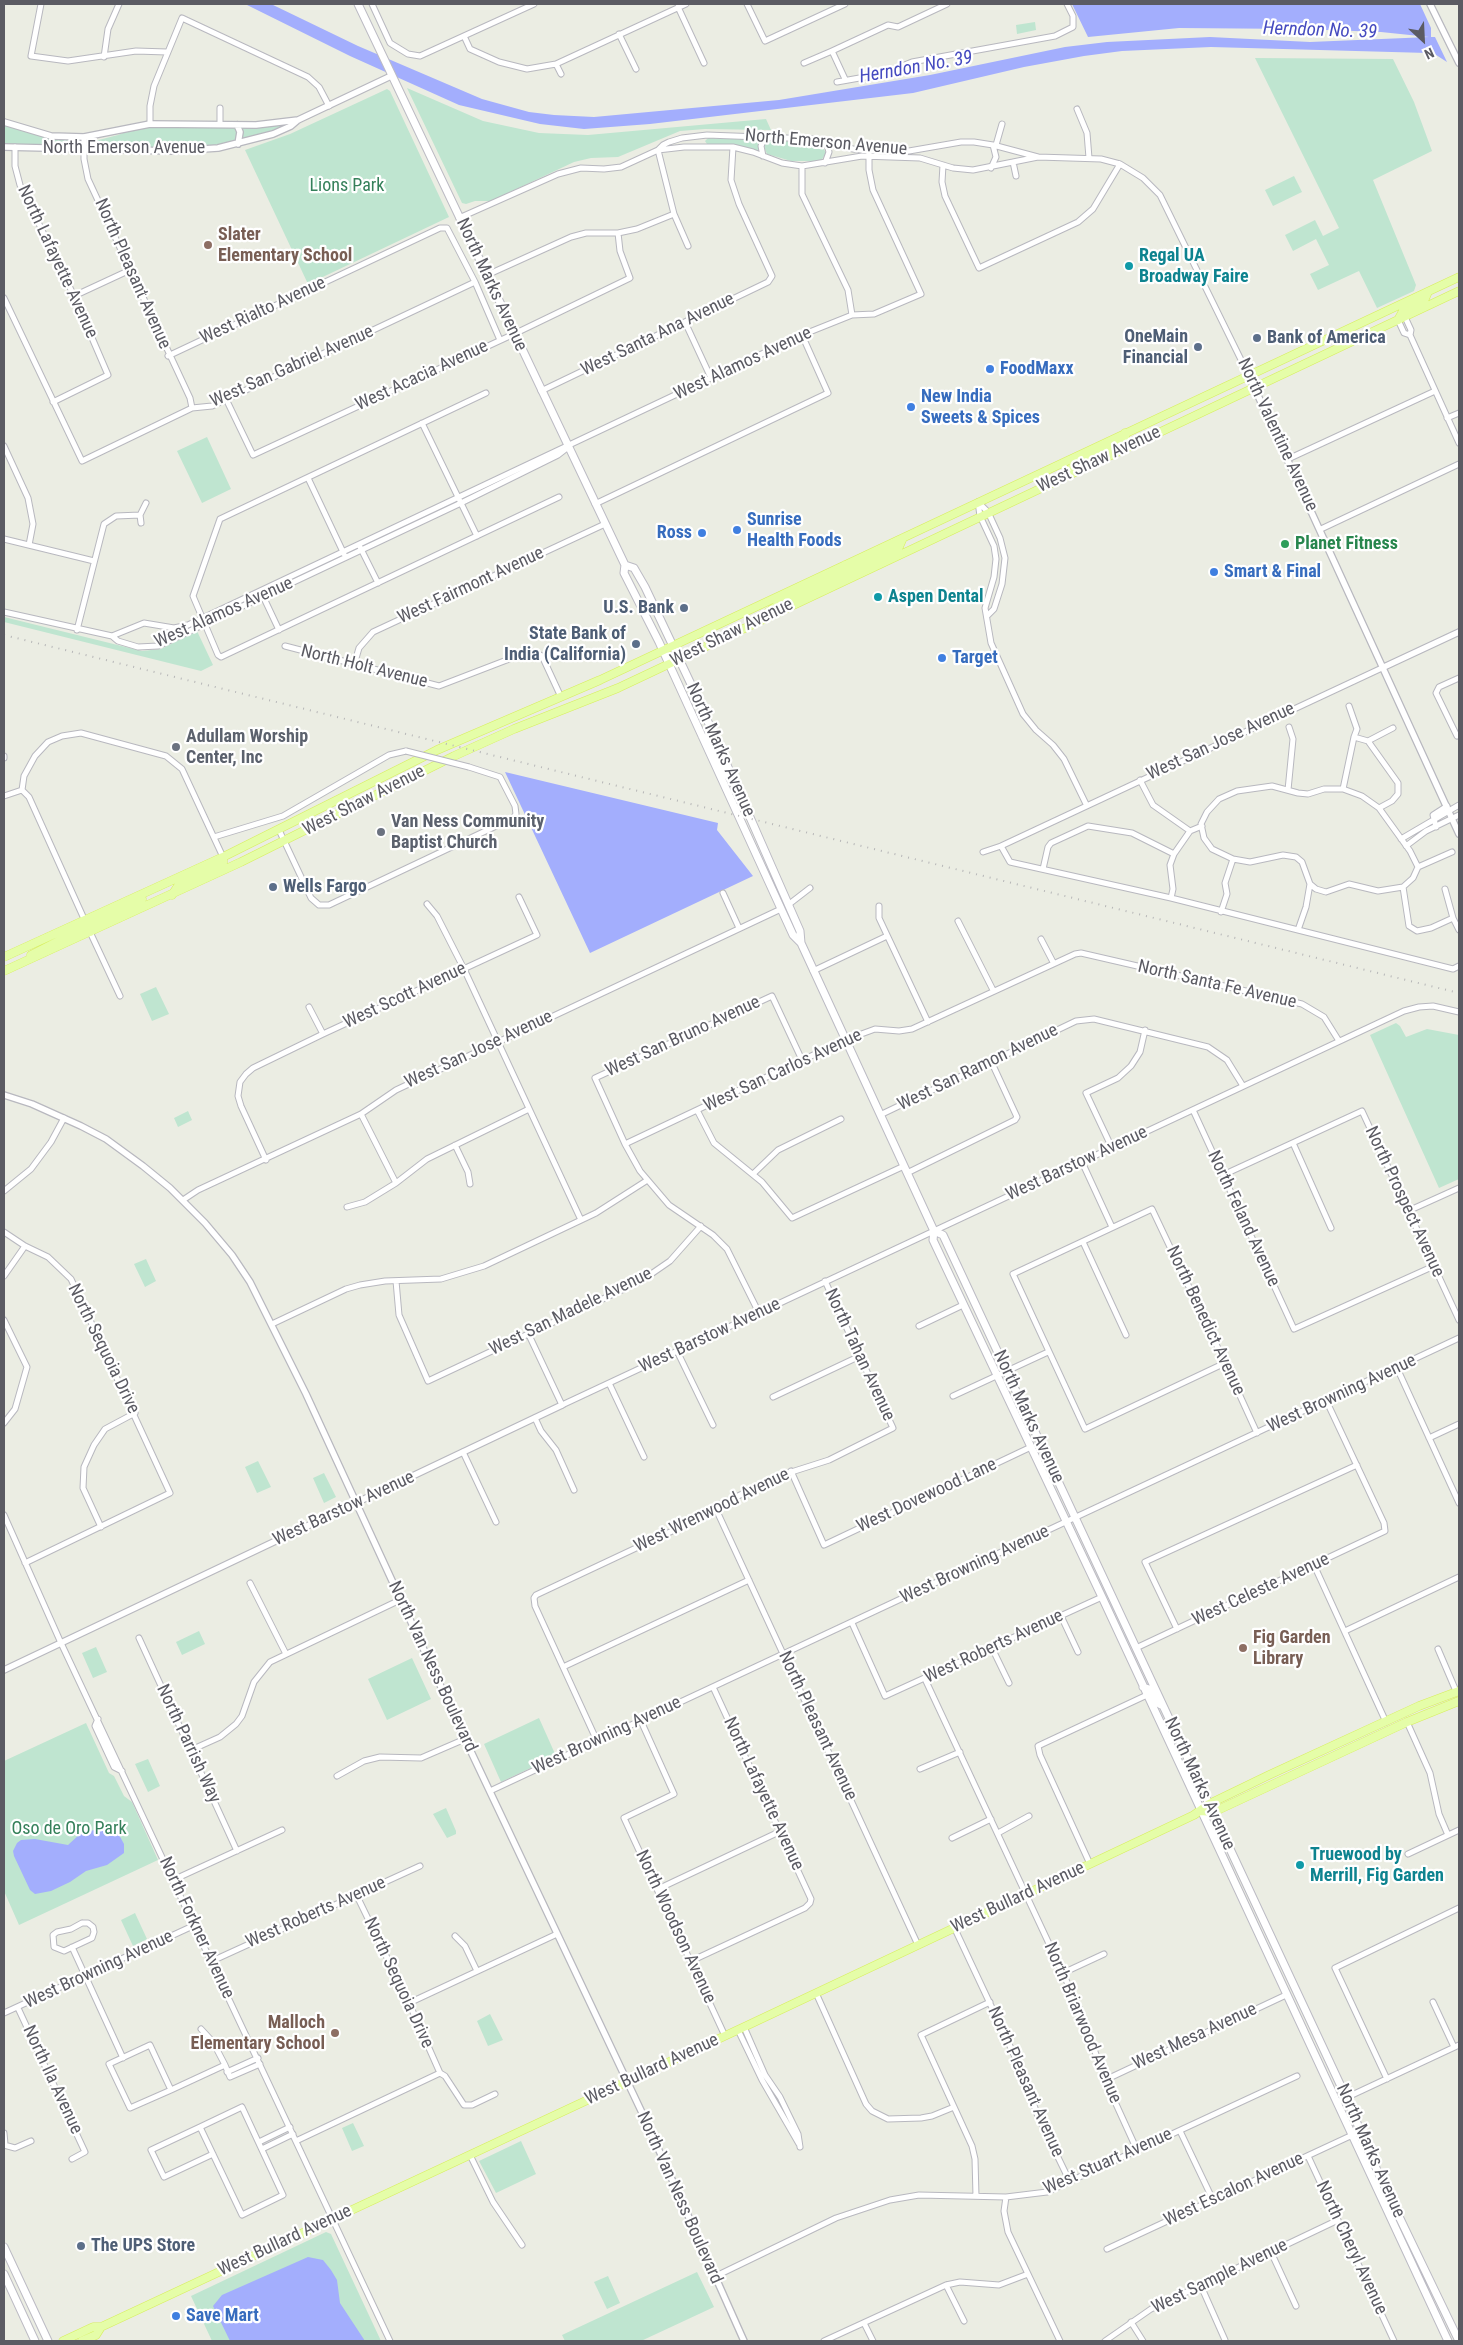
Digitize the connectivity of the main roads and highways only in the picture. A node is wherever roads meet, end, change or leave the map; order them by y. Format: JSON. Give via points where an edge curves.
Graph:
{"nodes":[{"id":1,"x":358,"y":4,"type":"edge"},
{"id":2,"x":1459,"y":277,"type":"edge"},
{"id":3,"x":1459,"y":291,"type":"edge"},
{"id":4,"x":1428,"y":292,"type":"junction"},
{"id":5,"x":1401,"y":318,"type":"junction"},
{"id":6,"x":1125,"y":433,"type":"junction"},
{"id":7,"x":1058,"y":479,"type":"junction"},
{"id":8,"x":903,"y":538,"type":"junction"},
{"id":9,"x":625,"y":565,"type":"junction"},
{"id":10,"x":845,"y":565,"type":"junction"},
{"id":11,"x":847,"y":578,"type":"junction"},
{"id":12,"x":749,"y":626,"type":"junction"},
{"id":13,"x":674,"y":646,"type":"junction"},
{"id":14,"x":662,"y":651,"type":"junction"},
{"id":15,"x":680,"y":659,"type":"junction"},
{"id":16,"x":668,"y":664,"type":"junction"},
{"id":17,"x":702,"y":736,"type":"junction"},
{"id":18,"x":739,"y":791,"type":"junction"},
{"id":19,"x":223,"y":857,"type":"junction"},
{"id":20,"x":158,"y":888,"type":"junction"},
{"id":21,"x":172,"y":895,"type":"junction"},
{"id":22,"x":784,"y":907,"type":"junction"},
{"id":23,"x":85,"y":921,"type":"junction"},
{"id":24,"x":90,"y":932,"type":"junction"},
{"id":25,"x":4,"y":957,"type":"edge"},
{"id":26,"x":15,"y":966,"type":"junction"},
{"id":27,"x":4,"y":971,"type":"edge"},
{"id":28,"x":934,"y":1231,"type":"junction"},
{"id":29,"x":1112,"y":1620,"type":"junction"},
{"id":30,"x":1136,"y":1648,"type":"junction"},
{"id":31,"x":1143,"y":1687,"type":"junction"},
{"id":32,"x":1458,"y":1691,"type":"edge"},
{"id":33,"x":1459,"y":1701,"type":"edge"},
{"id":34,"x":1162,"y":1706,"type":"junction"},
{"id":35,"x":1439,"y":1708,"type":"junction"},
{"id":36,"x":1305,"y":1761,"type":"junction"},
{"id":37,"x":1297,"y":1773,"type":"junction"},
{"id":38,"x":1210,"y":1808,"type":"junction"},
{"id":39,"x":1201,"y":1811,"type":"junction"},
{"id":40,"x":1236,"y":1885,"type":"junction"},
{"id":41,"x":1267,"y":1929,"type":"junction"},
{"id":42,"x":1286,"y":1995,"type":"junction"},
{"id":43,"x":1319,"y":2042,"type":"junction"},
{"id":44,"x":4,"y":2247,"type":"edge"},
{"id":45,"x":4,"y":2274,"type":"edge"},
{"id":46,"x":101,"y":2327,"type":"junction"},
{"id":47,"x":35,"y":2341,"type":"edge"},
{"id":48,"x":48,"y":2341,"type":"edge"},
{"id":49,"x":63,"y":2341,"type":"edge"},
{"id":50,"x":82,"y":2341,"type":"edge"},
{"id":51,"x":1448,"y":2341,"type":"edge"},
{"id":52,"x":1459,"y":2341,"type":"edge"}],
"edges":[{"from":1,"to":9,"type":"main road","name":"North Marks Avenue"},
{"from":2,"to":4,"type":"main road","name":"West Shaw Avenue"},
{"from":3,"to":5,"type":"main road","name":"West Shaw Avenue"},
{"from":4,"to":5,"type":"main road","via":[[1424,300],[1403,311]]},
{"from":4,"to":6,"type":"main road","name":"West Shaw Avenue"},
{"from":5,"to":7,"type":"main road","name":"West Shaw Avenue"},
{"from":6,"to":7,"type":"main road","via":[[1121,443],[1078,463]]},
{"from":6,"to":8,"type":"main road","name":"West Shaw Avenue"},
{"from":7,"to":11,"type":"main road","name":"West Shaw Avenue"},
{"from":8,"to":10,"type":"main road","name":"West Shaw Avenue"},
{"from":8,"to":11,"type":"main road","via":[[899,547],[852,569]]},
{"from":9,"to":13,"type":"main road","name":"North Marks Avenue","via":[[634,568]]},
{"from":9,"to":14,"type":"main road","name":"North Marks Avenue","via":[[624,572]]},
{"from":10,"to":12,"type":"main road","via":[[842,574],[779,604]]},
{"from":10,"to":13,"type":"main road","name":"West Shaw Avenue"},
{"from":11,"to":12,"type":"main road","name":"West Shaw Avenue"},
{"from":12,"to":15,"type":"main road","name":"West Shaw Avenue"},
{"from":13,"to":14,"type":"main road","name":"West Shaw Avenue"},
{"from":13,"to":15,"type":"main road","name":"North Marks Avenue"},
{"from":14,"to":16,"type":"main road","name":"North Marks Avenue"},
{"from":14,"to":19,"type":"main road","name":"West Shaw Avenue","via":[[437,750]]},
{"from":15,"to":16,"type":"main road","name":"West Shaw Avenue"},
{"from":15,"to":18,"type":"main road","name":"North Marks Avenue"},
{"from":16,"to":17,"type":"main road","name":"North Marks Avenue"},
{"from":16,"to":21,"type":"main road","name":"West Shaw Avenue","via":[[481,744]]},
{"from":17,"to":18,"type":"main road","via":[[710,741],[725,772]]},
{"from":17,"to":22,"type":"main road","name":"North Marks Avenue"},
{"from":18,"to":22,"type":"main road","name":"North Marks Avenue"},
{"from":19,"to":20,"type":"main road","name":"West Shaw Avenue"},
{"from":19,"to":21,"type":"main road","via":[[219,867],[178,886]]},
{"from":20,"to":23,"type":"main road","name":"West Shaw Avenue"},
{"from":20,"to":24,"type":"main road","via":[[134,904],[93,923]]},
{"from":21,"to":24,"type":"main road","name":"West Shaw Avenue"},
{"from":22,"to":28,"type":"main road","name":"North Marks Avenue","via":[[793,935],[801,943]]},
{"from":23,"to":25,"type":"main road","name":"West Shaw Avenue"},
{"from":23,"to":26,"type":"main road","via":[[82,929],[40,948]]},
{"from":24,"to":26,"type":"main road","name":"West Shaw Avenue"},
{"from":26,"to":27,"type":"main road","name":"West Shaw Avenue"},
{"from":28,"to":29,"type":"main road","name":"North Marks Avenue","via":[[933,1240]]},
{"from":28,"to":30,"type":"main road","name":"North Marks Avenue","via":[[943,1235]]},
{"from":29,"to":30,"type":"main road","via":[[1119,1624],[1129,1644]]},
{"from":29,"to":31,"type":"main road","name":"North Marks Avenue"},
{"from":30,"to":34,"type":"main road","name":"North Marks Avenue"},
{"from":31,"to":34,"type":"main road","via":[[1149,1689]]},
{"from":31,"to":39,"type":"main road","name":"North Marks Avenue"},
{"from":32,"to":35,"type":"main road"},
{"from":32,"to":36,"type":"main road"},
{"from":33,"to":35,"type":"main road"},
{"from":34,"to":38,"type":"main road","name":"North Marks Avenue"},
{"from":35,"to":37,"type":"main road"},
{"from":36,"to":37,"type":"main road","via":[[1296,1768]]},
{"from":36,"to":38,"type":"main road"},
{"from":37,"to":38,"type":"main road"},
{"from":38,"to":39,"type":"main road"},
{"from":38,"to":41,"type":"main road","name":"North Marks Avenue"},
{"from":39,"to":40,"type":"main road","name":"North Marks Avenue"},
{"from":39,"to":46,"type":"main road","name":"West Bullard Avenue"},
{"from":40,"to":41,"type":"main road","via":[[1256,1919]]},
{"from":40,"to":42,"type":"main road","name":"North Marks Avenue"},
{"from":41,"to":43,"type":"main road","name":"North Marks Avenue"},
{"from":42,"to":43,"type":"main road","via":[[1292,1998],[1314,2039]]},
{"from":42,"to":51,"type":"main road","name":"North Marks Avenue"},
{"from":43,"to":52,"type":"main road","name":"North Marks Avenue"},
{"from":44,"to":48,"type":"main road"},
{"from":45,"to":47,"type":"main road"},
{"from":46,"to":49,"type":"main road","name":"West Bullard Avenue"},
{"from":46,"to":50,"type":"main road","name":"West Bullard Avenue","via":[[96,2335]]}]}
